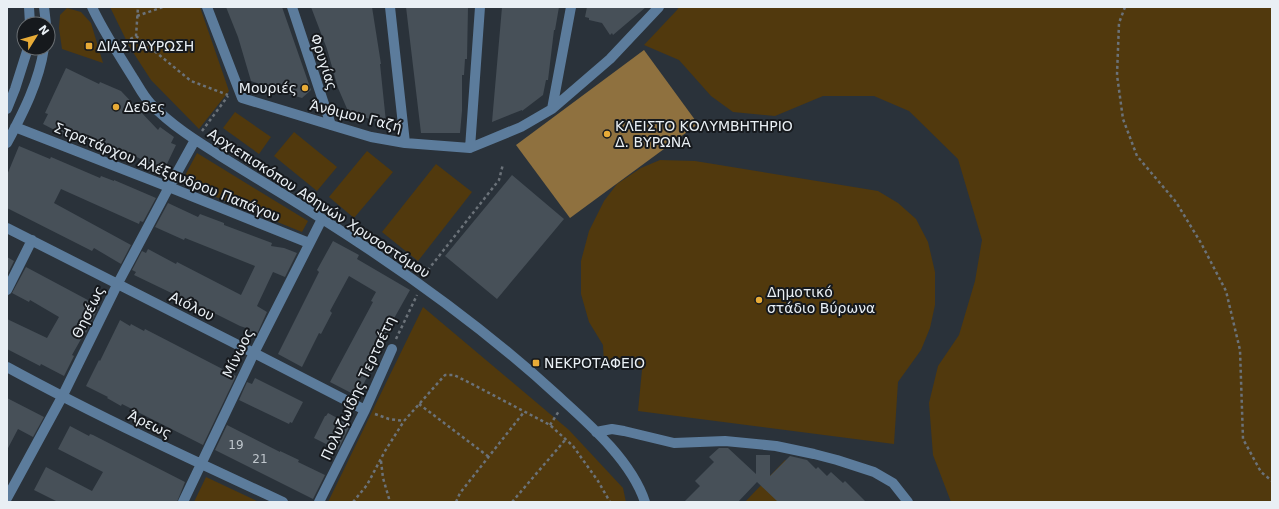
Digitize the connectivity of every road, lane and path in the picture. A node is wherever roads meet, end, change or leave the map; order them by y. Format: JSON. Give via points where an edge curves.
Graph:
{"nodes":[{"id":1,"x":138,"y":7,"type":"edge"},
{"id":2,"x":162,"y":7,"type":"edge"},
{"id":3,"x":207,"y":7,"type":"edge"},
{"id":4,"x":292,"y":7,"type":"edge"},
{"id":5,"x":390,"y":7,"type":"edge"},
{"id":6,"x":480,"y":7,"type":"edge"},
{"id":7,"x":571,"y":7,"type":"edge"},
{"id":8,"x":659,"y":7,"type":"edge"},
{"id":9,"x":1125,"y":7,"type":"edge"},
{"id":10,"x":91,"y":9,"type":"edge"},
{"id":11,"x":137,"y":16,"type":"junction"},
{"id":12,"x":136,"y":36,"type":"junction"},
{"id":13,"x":115,"y":49,"type":"junction"},
{"id":14,"x":26,"y":56,"type":"edge"},
{"id":15,"x":42,"y":56,"type":"edge"},
{"id":16,"x":228,"y":96,"type":"junction"},
{"id":17,"x":242,"y":98,"type":"junction"},
{"id":18,"x":7,"y":109,"type":"edge"},
{"id":19,"x":552,"y":109,"type":"junction"},
{"id":20,"x":331,"y":125,"type":"junction"},
{"id":21,"x":206,"y":126,"type":"dead end"},
{"id":22,"x":15,"y":127,"type":"junction"},
{"id":23,"x":195,"y":140,"type":"junction"},
{"id":24,"x":7,"y":142,"type":"edge"},
{"id":25,"x":404,"y":143,"type":"junction"},
{"id":26,"x":470,"y":148,"type":"junction"},
{"id":27,"x":503,"y":164,"type":"dead end"},
{"id":28,"x":169,"y":187,"type":"junction"},
{"id":29,"x":322,"y":218,"type":"junction"},
{"id":30,"x":7,"y":228,"type":"edge"},
{"id":31,"x":32,"y":240,"type":"junction"},
{"id":32,"x":309,"y":243,"type":"junction"},
{"id":33,"x":419,"y":284,"type":"junction"},
{"id":34,"x":117,"y":285,"type":"junction"},
{"id":35,"x":7,"y":290,"type":"edge"},
{"id":36,"x":392,"y":349,"type":"joint"},
{"id":37,"x":254,"y":353,"type":"junction"},
{"id":38,"x":7,"y":367,"type":"edge"},
{"id":39,"x":62,"y":397,"type":"junction"},
{"id":40,"x":419,"y":404,"type":"junction"},
{"id":41,"x":365,"y":410,"type":"junction"},
{"id":42,"x":524,"y":412,"type":"junction"},
{"id":43,"x":404,"y":421,"type":"junction"},
{"id":44,"x":596,"y":432,"type":"junction"},
{"id":45,"x":566,"y":439,"type":"junction"},
{"id":46,"x":489,"y":457,"type":"junction"},
{"id":47,"x":381,"y":460,"type":"junction"},
{"id":48,"x":201,"y":464,"type":"junction"},
{"id":49,"x":1272,"y":481,"type":"edge"},
{"id":50,"x":8,"y":500,"type":"edge"},
{"id":51,"x":183,"y":502,"type":"edge"},
{"id":52,"x":283,"y":502,"type":"edge"},
{"id":53,"x":319,"y":502,"type":"edge"},
{"id":54,"x":353,"y":502,"type":"edge"},
{"id":55,"x":390,"y":502,"type":"edge"},
{"id":56,"x":456,"y":502,"type":"edge"},
{"id":57,"x":512,"y":502,"type":"edge"},
{"id":58,"x":610,"y":502,"type":"edge"},
{"id":59,"x":645,"y":502,"type":"edge"},
{"id":60,"x":908,"y":502,"type":"edge"}],
"edges":[{"from":1,"to":11,"type":"path"},
{"from":2,"to":11,"type":"path"},
{"from":3,"to":17,"type":"street"},
{"from":4,"to":20,"type":"street","name":"Φρυγίας"},
{"from":5,"to":25,"type":"street"},
{"from":6,"to":26,"type":"street"},
{"from":7,"to":19,"type":"street"},
{"from":8,"to":19,"type":"street","name":"Άνθιμου Γαζή","via":[[610,59]]},
{"from":9,"to":49,"type":"path","via":[[1119,23],[1117,75],[1123,119],[1137,156],[1176,202],[1226,291],[1240,350],[1243,439],[1261,472]]},
{"from":10,"to":13,"type":"street","name":"Αρχιεπισκόπου Αθηνών Χρυσοστόμου"},
{"from":11,"to":12,"type":"path"},
{"from":12,"to":13,"type":"path"},
{"from":12,"to":16,"type":"path","via":[[191,81]]},
{"from":13,"to":23,"type":"street","name":"Αρχιεπισκόπου Αθηνών Χρυσοστόμου","via":[[149,103]]},
{"from":14,"to":18,"type":"street"},
{"from":15,"to":22,"type":"street","via":[[28,102]]},
{"from":16,"to":17,"type":"path"},
{"from":16,"to":21,"type":"path"},
{"from":17,"to":20,"type":"street","name":"Άνθιμου Γαζή"},
{"from":19,"to":26,"type":"street","name":"Άνθιμου Γαζή","via":[[521,127]]},
{"from":20,"to":25,"type":"street","name":"Άνθιμου Γαζή","via":[[371,137]]},
{"from":22,"to":24,"type":"street"},
{"from":22,"to":28,"type":"street","name":"Στρατάρχου Αλέξανδρου Παπάγου"},
{"from":23,"to":28,"type":"street","name":"Θησέως"},
{"from":23,"to":29,"type":"street","name":"Αρχιεπισκόπου Αθηνών Χρυσοστόμου"},
{"from":25,"to":26,"type":"street","name":"Άνθιμου Γαζή"},
{"from":27,"to":33,"type":"path","name":"Πολυζωίδης Τερτσέτη","via":[[499,180]]},
{"from":28,"to":32,"type":"street","name":"Στρατάρχου Αλέξανδρου Παπάγου"},
{"from":28,"to":34,"type":"street","name":"Θησέως"},
{"from":29,"to":32,"type":"street","name":"Μίνωος"},
{"from":29,"to":33,"type":"street","name":"Αρχιεπισκόπου Αθηνών Χρυσοστόμου"},
{"from":30,"to":31,"type":"street","name":"Αιόλου"},
{"from":31,"to":34,"type":"street","name":"Αιόλου"},
{"from":31,"to":35,"type":"street"},
{"from":32,"to":37,"type":"street","name":"Μίνωος"},
{"from":33,"to":36,"type":"path","name":"Πολυζωίδης Τερτσέτη"},
{"from":33,"to":44,"type":"street","name":"Αρχιεπισκόπου Αθηνών Χρυσοστόμου","via":[[539,378]]},
{"from":34,"to":37,"type":"street","name":"Αιόλου"},
{"from":34,"to":39,"type":"street","name":"Θησέως"},
{"from":36,"to":41,"type":"street","name":"Πολυζωίδης Τερτσέτη"},
{"from":37,"to":41,"type":"street","name":"Αιόλου"},
{"from":37,"to":48,"type":"street","name":"Μίνωος"},
{"from":38,"to":39,"type":"street","name":"Άρεως"},
{"from":39,"to":48,"type":"street","name":"Άρεως"},
{"from":39,"to":50,"type":"street","name":"Θησέως"},
{"from":40,"to":42,"type":"path","via":[[445,375],[454,375]]},
{"from":40,"to":43,"type":"path"},
{"from":40,"to":46,"type":"path"},
{"from":41,"to":43,"type":"path","via":[[389,419]]},
{"from":41,"to":53,"type":"street","name":"Πολυζωίδης Τερτσέτη"},
{"from":42,"to":45,"type":"path","via":[[550,425]]},
{"from":42,"to":46,"type":"path"},
{"from":43,"to":47,"type":"path"},
{"from":44,"to":59,"type":"street","name":"Αρχιεπισκόπου Αθηνών Χρυσοστόμου","via":[[628,470]]},
{"from":44,"to":60,"type":"street","via":[[612,429],[674,443],[732,442],[776,446],[814,454],[874,472],[893,483]]},
{"from":45,"to":57,"type":"path"},
{"from":45,"to":58,"type":"path","via":[[594,475]]},
{"from":46,"to":56,"type":"path","via":[[460,493]]},
{"from":47,"to":54,"type":"path","via":[[367,485]]},
{"from":47,"to":55,"type":"path"},
{"from":48,"to":51,"type":"street","name":"Μίνωος"},
{"from":48,"to":52,"type":"street","name":"Άρεως"}]}
